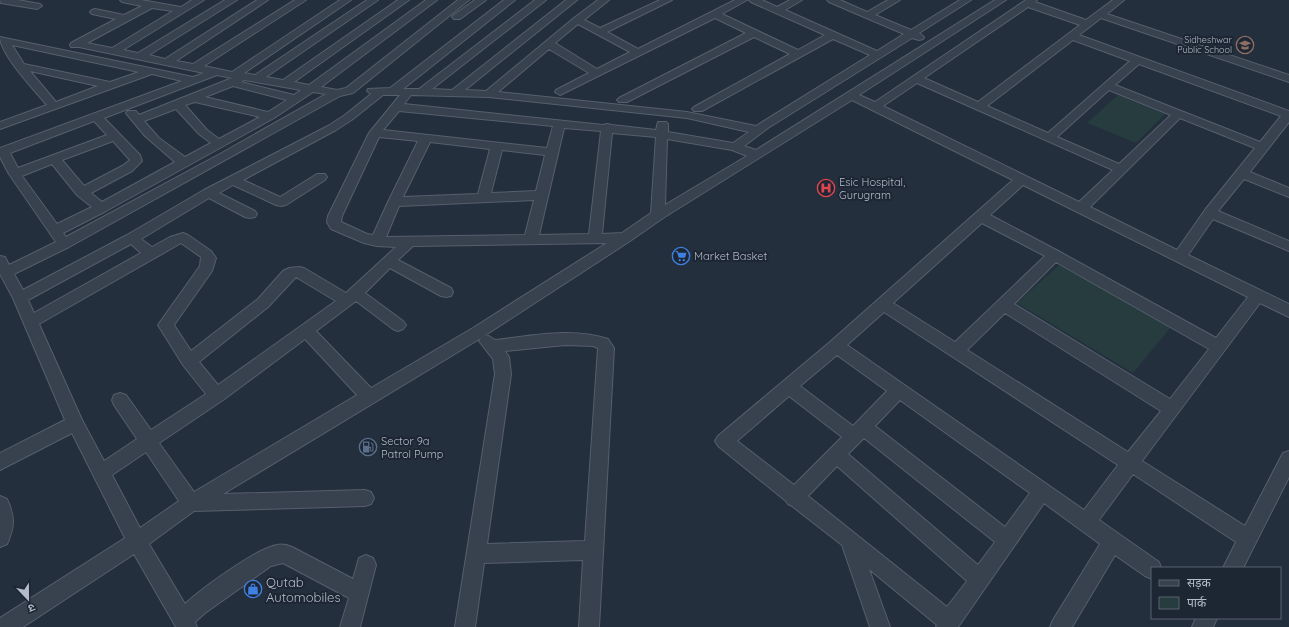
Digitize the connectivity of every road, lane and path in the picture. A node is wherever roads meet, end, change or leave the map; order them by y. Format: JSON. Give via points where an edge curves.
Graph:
{"nodes":[{"id":1,"x":1,"y":0,"type":"edge"},
{"id":2,"x":125,"y":0,"type":"edge"},
{"id":3,"x":199,"y":0,"type":"edge"},
{"id":4,"x":232,"y":0,"type":"edge"},
{"id":5,"x":264,"y":0,"type":"edge"},
{"id":6,"x":301,"y":0,"type":"edge"},
{"id":7,"x":346,"y":0,"type":"edge"},
{"id":8,"x":373,"y":0,"type":"edge"},
{"id":9,"x":404,"y":0,"type":"edge"},
{"id":10,"x":432,"y":0,"type":"edge"},
{"id":11,"x":464,"y":0,"type":"edge"},
{"id":12,"x":481,"y":0,"type":"edge"},
{"id":13,"x":510,"y":0,"type":"edge"},
{"id":14,"x":541,"y":0,"type":"edge"},
{"id":15,"x":572,"y":0,"type":"edge"},
{"id":16,"x":604,"y":0,"type":"edge"},
{"id":17,"x":742,"y":0,"type":"edge"},
{"id":18,"x":754,"y":0,"type":"edge"},
{"id":19,"x":797,"y":0,"type":"edge"},
{"id":20,"x":832,"y":0,"type":"edge"},
{"id":21,"x":895,"y":0,"type":"edge"},
{"id":22,"x":966,"y":0,"type":"edge"},
{"id":23,"x":1001,"y":0,"type":"edge"},
{"id":24,"x":1119,"y":0,"type":"edge"},
{"id":25,"x":662,"y":1,"type":"edge"},
{"id":26,"x":1030,"y":1,"type":"edge"},
{"id":27,"x":150,"y":5,"type":"junction"},
{"id":28,"x":37,"y":6,"type":"dead end"},
{"id":29,"x":182,"y":10,"type":"junction"},
{"id":30,"x":459,"y":10,"type":"junction"},
{"id":31,"x":778,"y":10,"type":"junction"},
{"id":32,"x":95,"y":12,"type":"dead end"},
{"id":33,"x":352,"y":14,"type":"junction"},
{"id":34,"x":715,"y":14,"type":"junction"},
{"id":35,"x":1100,"y":14,"type":"junction"},
{"id":36,"x":868,"y":15,"type":"junction"},
{"id":37,"x":126,"y":18,"type":"junction"},
{"id":38,"x":378,"y":19,"type":"junction"},
{"id":39,"x":577,"y":20,"type":"junction"},
{"id":40,"x":402,"y":23,"type":"junction"},
{"id":41,"x":1087,"y":24,"type":"junction"},
{"id":42,"x":429,"y":29,"type":"junction"},
{"id":43,"x":600,"y":32,"type":"junction"},
{"id":44,"x":754,"y":33,"type":"junction"},
{"id":45,"x":912,"y":34,"type":"junction"},
{"id":46,"x":832,"y":35,"type":"junction"},
{"id":47,"x":1071,"y":36,"type":"junction"},
{"id":48,"x":2,"y":41,"type":"edge"},
{"id":49,"x":933,"y":42,"type":"junction"},
{"id":50,"x":78,"y":44,"type":"junction"},
{"id":51,"x":550,"y":44,"type":"junction"},
{"id":52,"x":114,"y":51,"type":"junction"},
{"id":53,"x":637,"y":52,"type":"junction"},
{"id":54,"x":59,"y":53,"type":"junction"},
{"id":55,"x":798,"y":54,"type":"junction"},
{"id":56,"x":878,"y":55,"type":"junction"},
{"id":57,"x":140,"y":56,"type":"junction"},
{"id":58,"x":1137,"y":60,"type":"junction"},
{"id":59,"x":167,"y":62,"type":"junction"},
{"id":60,"x":20,"y":66,"type":"junction"},
{"id":61,"x":196,"y":68,"type":"junction"},
{"id":62,"x":151,"y":70,"type":"junction"},
{"id":63,"x":216,"y":72,"type":"junction"},
{"id":64,"x":596,"y":73,"type":"junction"},
{"id":65,"x":236,"y":78,"type":"junction"},
{"id":66,"x":258,"y":78,"type":"junction"},
{"id":67,"x":917,"y":79,"type":"junction"},
{"id":68,"x":1289,"y":79,"type":"edge"},
{"id":69,"x":192,"y":80,"type":"junction"},
{"id":70,"x":286,"y":83,"type":"junction"},
{"id":71,"x":111,"y":86,"type":"junction"},
{"id":72,"x":1108,"y":86,"type":"junction"},
{"id":73,"x":312,"y":88,"type":"junction"},
{"id":74,"x":387,"y":91,"type":"junction"},
{"id":75,"x":416,"y":91,"type":"junction"},
{"id":76,"x":349,"y":92,"type":"junction"},
{"id":77,"x":560,"y":92,"type":"dead end"},
{"id":78,"x":455,"y":93,"type":"junction"},
{"id":79,"x":489,"y":94,"type":"junction"},
{"id":80,"x":851,"y":95,"type":"junction"},
{"id":81,"x":194,"y":98,"type":"junction"},
{"id":82,"x":296,"y":99,"type":"junction"},
{"id":83,"x":623,"y":100,"type":"dead end"},
{"id":84,"x":178,"y":104,"type":"junction"},
{"id":85,"x":127,"y":105,"type":"junction"},
{"id":86,"x":979,"y":106,"type":"junction"},
{"id":87,"x":54,"y":107,"type":"junction"},
{"id":88,"x":396,"y":107,"type":"junction"},
{"id":89,"x":875,"y":107,"type":"junction"},
{"id":90,"x":698,"y":109,"type":"dead end"},
{"id":91,"x":664,"y":113,"type":"junction"},
{"id":92,"x":1178,"y":114,"type":"junction"},
{"id":93,"x":1289,"y":114,"type":"edge"},
{"id":94,"x":96,"y":116,"type":"junction"},
{"id":95,"x":270,"y":116,"type":"junction"},
{"id":96,"x":137,"y":120,"type":"junction"},
{"id":97,"x":559,"y":124,"type":"junction"},
{"id":98,"x":0,"y":126,"type":"edge"},
{"id":99,"x":607,"y":127,"type":"junction"},
{"id":100,"x":758,"y":130,"type":"junction"},
{"id":101,"x":375,"y":133,"type":"junction"},
{"id":102,"x":661,"y":134,"type":"junction"},
{"id":103,"x":114,"y":136,"type":"junction"},
{"id":104,"x":426,"y":138,"type":"junction"},
{"id":105,"x":1049,"y":138,"type":"junction"},
{"id":106,"x":219,"y":144,"type":"junction"},
{"id":107,"x":497,"y":146,"type":"junction"},
{"id":108,"x":735,"y":147,"type":"junction"},
{"id":109,"x":1263,"y":147,"type":"junction"},
{"id":110,"x":1,"y":151,"type":"edge"},
{"id":111,"x":552,"y":152,"type":"junction"},
{"id":112,"x":757,"y":155,"type":"junction"},
{"id":113,"x":54,"y":159,"type":"junction"},
{"id":114,"x":183,"y":162,"type":"junction"},
{"id":115,"x":1120,"y":169,"type":"junction"},
{"id":116,"x":15,"y":174,"type":"junction"},
{"id":117,"x":1242,"y":174,"type":"junction"},
{"id":118,"x":321,"y":177,"type":"dead end"},
{"id":119,"x":1022,"y":179,"type":"junction"},
{"id":120,"x":234,"y":181,"type":"junction"},
{"id":121,"x":82,"y":192,"type":"junction"},
{"id":122,"x":1289,"y":192,"type":"edge"},
{"id":123,"x":209,"y":193,"type":"junction"},
{"id":124,"x":542,"y":195,"type":"junction"},
{"id":125,"x":482,"y":198,"type":"junction"},
{"id":126,"x":394,"y":202,"type":"junction"},
{"id":127,"x":101,"y":208,"type":"junction"},
{"id":128,"x":1081,"y":208,"type":"junction"},
{"id":129,"x":1210,"y":213,"type":"junction"},
{"id":130,"x":250,"y":214,"type":"dead end"},
{"id":131,"x":658,"y":215,"type":"junction"},
{"id":132,"x":980,"y":216,"type":"junction"},
{"id":133,"x":55,"y":231,"type":"junction"},
{"id":134,"x":132,"y":238,"type":"junction"},
{"id":135,"x":625,"y":238,"type":"junction"},
{"id":136,"x":532,"y":239,"type":"junction"},
{"id":137,"x":595,"y":239,"type":"junction"},
{"id":138,"x":377,"y":241,"type":"junction"},
{"id":139,"x":409,"y":242,"type":"junction"},
{"id":140,"x":64,"y":244,"type":"junction"},
{"id":141,"x":1289,"y":246,"type":"edge"},
{"id":142,"x":151,"y":254,"type":"junction"},
{"id":143,"x":1055,"y":255,"type":"junction"},
{"id":144,"x":1179,"y":257,"type":"junction"},
{"id":145,"x":390,"y":262,"type":"junction"},
{"id":146,"x":3,"y":267,"type":"edge"},
{"id":147,"x":446,"y":292,"type":"dead end"},
{"id":148,"x":1258,"y":295,"type":"junction"},
{"id":149,"x":351,"y":297,"type":"junction"},
{"id":150,"x":20,"y":298,"type":"junction"},
{"id":151,"x":883,"y":304,"type":"junction"},
{"id":152,"x":1004,"y":305,"type":"junction"},
{"id":153,"x":1289,"y":311,"type":"edge"},
{"id":154,"x":31,"y":322,"type":"junction"},
{"id":155,"x":398,"y":325,"type":"dead end"},
{"id":156,"x":307,"y":331,"type":"junction"},
{"id":157,"x":478,"y":332,"type":"junction"},
{"id":158,"x":491,"y":346,"type":"junction"},
{"id":159,"x":836,"y":346,"type":"junction"},
{"id":160,"x":1219,"y":347,"type":"junction"},
{"id":161,"x":956,"y":351,"type":"junction"},
{"id":162,"x":189,"y":361,"type":"junction"},
{"id":163,"x":788,"y":386,"type":"junction"},
{"id":164,"x":899,"y":390,"type":"junction"},
{"id":165,"x":217,"y":395,"type":"junction"},
{"id":166,"x":369,"y":397,"type":"junction"},
{"id":167,"x":120,"y":400,"type":"dead end"},
{"id":168,"x":1172,"y":409,"type":"junction"},
{"id":169,"x":75,"y":422,"type":"junction"},
{"id":170,"x":858,"y":432,"type":"junction"},
{"id":171,"x":149,"y":440,"type":"junction"},
{"id":172,"x":836,"y":454,"type":"junction"},
{"id":173,"x":1289,"y":459,"type":"edge"},
{"id":174,"x":0,"y":462,"type":"edge"},
{"id":175,"x":1130,"y":464,"type":"junction"},
{"id":176,"x":102,"y":472,"type":"junction"},
{"id":177,"x":1042,"y":491,"type":"junction"},
{"id":178,"x":365,"y":498,"type":"dead end"},
{"id":179,"x":794,"y":498,"type":"junction"},
{"id":180,"x":191,"y":503,"type":"junction"},
{"id":181,"x":0,"y":505,"type":"edge"},
{"id":182,"x":1086,"y":522,"type":"junction"},
{"id":183,"x":0,"y":538,"type":"edge"},
{"id":184,"x":1248,"y":539,"type":"junction"},
{"id":185,"x":850,"y":540,"type":"junction"},
{"id":186,"x":1007,"y":540,"type":"junction"},
{"id":187,"x":136,"y":541,"type":"junction"},
{"id":188,"x":1113,"y":541,"type":"junction"},
{"id":189,"x":594,"y":550,"type":"junction"},
{"id":190,"x":477,"y":554,"type":"junction"},
{"id":191,"x":366,"y":565,"type":"dead end"},
{"id":192,"x":1234,"y":567,"type":"edge"},
{"id":193,"x":1151,"y":568,"type":"edge"},
{"id":194,"x":980,"y":579,"type":"junction"},
{"id":195,"x":360,"y":593,"type":"junction"},
{"id":196,"x":185,"y":623,"type":"edge"},
{"id":197,"x":948,"y":625,"type":"edge"},
{"id":198,"x":4,"y":627,"type":"edge"},
{"id":199,"x":350,"y":627,"type":"edge"},
{"id":200,"x":465,"y":627,"type":"edge"},
{"id":201,"x":589,"y":627,"type":"edge"},
{"id":202,"x":880,"y":627,"type":"edge"},
{"id":203,"x":1060,"y":627,"type":"edge"}],
"edges":[{"from":1,"to":28,"type":"street"},
{"from":2,"to":27,"type":"street"},
{"from":3,"to":29,"type":"street"},
{"from":4,"to":57,"type":"street"},
{"from":5,"to":59,"type":"street"},
{"from":6,"to":61,"type":"street"},
{"from":7,"to":65,"type":"street"},
{"from":8,"to":33,"type":"street"},
{"from":9,"to":38,"type":"street"},
{"from":10,"to":40,"type":"street"},
{"from":11,"to":30,"type":"street"},
{"from":12,"to":30,"type":"street"},
{"from":13,"to":74,"type":"street"},
{"from":14,"to":75,"type":"street"},
{"from":15,"to":78,"type":"street"},
{"from":16,"to":39,"type":"street"},
{"from":17,"to":34,"type":"street"},
{"from":18,"to":31,"type":"street"},
{"from":19,"to":31,"type":"street"},
{"from":20,"to":36,"type":"street"},
{"from":21,"to":36,"type":"street"},
{"from":22,"to":45,"type":"street"},
{"from":23,"to":49,"type":"street"},
{"from":24,"to":35,"type":"street"},
{"from":25,"to":43,"type":"street"},
{"from":26,"to":41,"type":"street"},
{"from":26,"to":67,"type":"street"},
{"from":27,"to":29,"type":"street"},
{"from":27,"to":37,"type":"street"},
{"from":29,"to":52,"type":"street"},
{"from":30,"to":42,"type":"street"},
{"from":30,"to":76,"type":"street"},
{"from":31,"to":46,"type":"street"},
{"from":32,"to":37,"type":"street"},
{"from":33,"to":38,"type":"street"},
{"from":33,"to":66,"type":"street"},
{"from":34,"to":44,"type":"street"},
{"from":34,"to":53,"type":"street"},
{"from":35,"to":41,"type":"street"},
{"from":35,"to":68,"type":"street"},
{"from":36,"to":45,"type":"street"},
{"from":37,"to":50,"type":"street"},
{"from":38,"to":40,"type":"street"},
{"from":38,"to":70,"type":"street"},
{"from":39,"to":43,"type":"street"},
{"from":39,"to":51,"type":"street"},
{"from":40,"to":42,"type":"street"},
{"from":40,"to":73,"type":"street"},
{"from":41,"to":47,"type":"street"},
{"from":42,"to":76,"type":"street"},
{"from":43,"to":53,"type":"street"},
{"from":44,"to":55,"type":"street"},
{"from":44,"to":83,"type":"street"},
{"from":45,"to":49,"type":"street"},
{"from":45,"to":56,"type":"street"},
{"from":46,"to":55,"type":"street"},
{"from":46,"to":56,"type":"street"},
{"from":47,"to":58,"type":"street"},
{"from":47,"to":86,"type":"street"},
{"from":48,"to":54,"type":"street"},
{"from":48,"to":60,"type":"street"},
{"from":49,"to":80,"type":"street"},
{"from":50,"to":52,"type":"street"},
{"from":50,"to":54,"type":"street"},
{"from":51,"to":64,"type":"street"},
{"from":51,"to":79,"type":"street"},
{"from":52,"to":57,"type":"street"},
{"from":53,"to":64,"type":"street"},
{"from":54,"to":62,"type":"street"},
{"from":55,"to":90,"type":"street"},
{"from":56,"to":100,"type":"street"},
{"from":57,"to":59,"type":"street"},
{"from":58,"to":72,"type":"street"},
{"from":58,"to":93,"type":"street"},
{"from":59,"to":61,"type":"street"},
{"from":60,"to":71,"type":"street"},
{"from":60,"to":87,"type":"street"},
{"from":61,"to":63,"type":"street"},
{"from":62,"to":69,"type":"street"},
{"from":62,"to":71,"type":"street"},
{"from":63,"to":65,"type":"street"},
{"from":63,"to":69,"type":"street"},
{"from":64,"to":77,"type":"street"},
{"from":65,"to":66,"type":"street"},
{"from":65,"to":81,"type":"street"},
{"from":65,"to":82,"type":"street"},
{"from":66,"to":70,"type":"street"},
{"from":67,"to":86,"type":"street"},
{"from":67,"to":89,"type":"street"},
{"from":69,"to":85,"type":"street"},
{"from":70,"to":73,"type":"street"},
{"from":71,"to":87,"type":"street"},
{"from":72,"to":92,"type":"street"},
{"from":72,"to":105,"type":"street"},
{"from":73,"to":76,"type":"street"},
{"from":73,"to":82,"type":"street"},
{"from":74,"to":75,"type":"street"},
{"from":74,"to":76,"type":"street"},
{"from":74,"to":120,"type":"street","via":[[332,128]]},
{"from":75,"to":78,"type":"street"},
{"from":75,"to":88,"type":"street"},
{"from":76,"to":140,"type":"street"},
{"from":78,"to":79,"type":"street"},
{"from":79,"to":91,"type":"street"},
{"from":80,"to":89,"type":"street"},
{"from":80,"to":112,"type":"street"},
{"from":81,"to":84,"type":"street"},
{"from":81,"to":95,"type":"street"},
{"from":82,"to":95,"type":"street"},
{"from":84,"to":96,"type":"street"},
{"from":84,"to":106,"type":"street","via":[[203,132]]},
{"from":85,"to":94,"type":"street"},
{"from":85,"to":96,"type":"street"},
{"from":86,"to":105,"type":"street"},
{"from":87,"to":98,"type":"street"},
{"from":88,"to":97,"type":"street"},
{"from":88,"to":101,"type":"street"},
{"from":89,"to":119,"type":"street"},
{"from":91,"to":100,"type":"street","via":[[687,115]]},
{"from":91,"to":102,"type":"street"},
{"from":92,"to":109,"type":"street"},
{"from":92,"to":115,"type":"street"},
{"from":93,"to":109,"type":"street"},
{"from":94,"to":103,"type":"street"},
{"from":94,"to":110,"type":"street"},
{"from":95,"to":106,"type":"street"},
{"from":96,"to":114,"type":"street","via":[[166,150]]},
{"from":97,"to":99,"type":"street"},
{"from":97,"to":111,"type":"street"},
{"from":99,"to":102,"type":"street"},
{"from":99,"to":137,"type":"street"},
{"from":100,"to":108,"type":"street"},
{"from":101,"to":104,"type":"street"},
{"from":101,"to":138,"type":"street","via":[[334,222],[340,228]]},
{"from":102,"to":108,"type":"street"},
{"from":102,"to":131,"type":"street"},
{"from":103,"to":113,"type":"street"},
{"from":103,"to":121,"type":"street","via":[[131,152],[136,161],[128,168]]},
{"from":104,"to":107,"type":"street"},
{"from":104,"to":126,"type":"street"},
{"from":105,"to":115,"type":"street"},
{"from":106,"to":114,"type":"street"},
{"from":107,"to":111,"type":"street"},
{"from":107,"to":125,"type":"street"},
{"from":108,"to":112,"type":"street"},
{"from":109,"to":117,"type":"street"},
{"from":110,"to":116,"type":"street"},
{"from":111,"to":124,"type":"street"},
{"from":112,"to":131,"type":"street"},
{"from":113,"to":116,"type":"street"},
{"from":113,"to":121,"type":"street"},
{"from":114,"to":127,"type":"street"},
{"from":115,"to":128,"type":"street"},
{"from":116,"to":133,"type":"street"},
{"from":117,"to":122,"type":"street"},
{"from":117,"to":129,"type":"street"},
{"from":118,"to":120,"type":"street","via":[[281,202]]},
{"from":119,"to":128,"type":"street"},
{"from":119,"to":132,"type":"street"},
{"from":120,"to":123,"type":"street"},
{"from":121,"to":127,"type":"street"},
{"from":123,"to":130,"type":"street"},
{"from":123,"to":134,"type":"street"},
{"from":124,"to":125,"type":"street"},
{"from":124,"to":136,"type":"street"},
{"from":125,"to":126,"type":"street"},
{"from":126,"to":138,"type":"street"},
{"from":127,"to":133,"type":"street"},
{"from":128,"to":144,"type":"street"},
{"from":129,"to":141,"type":"street"},
{"from":129,"to":144,"type":"street"},
{"from":131,"to":135,"type":"street"},
{"from":132,"to":143,"type":"street"},
{"from":132,"to":151,"type":"street"},
{"from":133,"to":140,"type":"street"},
{"from":134,"to":142,"type":"street"},
{"from":134,"to":150,"type":"street"},
{"from":135,"to":137,"type":"street"},
{"from":135,"to":157,"type":"street"},
{"from":136,"to":137,"type":"street"},
{"from":136,"to":139,"type":"street"},
{"from":138,"to":139,"type":"street"},
{"from":139,"to":145,"type":"street"},
{"from":140,"to":146,"type":"street"},
{"from":142,"to":154,"type":"street"},
{"from":142,"to":162,"type":"street","via":[[181,238],[209,258],[207,268],[166,325]]},
{"from":143,"to":152,"type":"street"},
{"from":143,"to":160,"type":"street"},
{"from":144,"to":148,"type":"street"},
{"from":145,"to":147,"type":"street"},
{"from":145,"to":149,"type":"street"},
{"from":146,"to":150,"type":"street"},
{"from":148,"to":153,"type":"street"},
{"from":148,"to":160,"type":"street"},
{"from":149,"to":155,"type":"street"},
{"from":149,"to":156,"type":"street"},
{"from":149,"to":162,"type":"street","via":[[299,272],[294,272],[288,275],[263,303]]},
{"from":150,"to":154,"type":"street"},
{"from":151,"to":159,"type":"street"},
{"from":151,"to":161,"type":"street"},
{"from":152,"to":161,"type":"street"},
{"from":152,"to":168,"type":"street"},
{"from":154,"to":169,"type":"street"},
{"from":156,"to":165,"type":"street"},
{"from":156,"to":166,"type":"street"},
{"from":157,"to":158,"type":"street"},
{"from":157,"to":166,"type":"street"},
{"from":158,"to":189,"type":"street","via":[[569,339],[596,340],[603,343],[606,348]]},
{"from":158,"to":190,"type":"street","via":[[501,357],[503,374]]},
{"from":159,"to":163,"type":"street"},
{"from":159,"to":164,"type":"street"},
{"from":160,"to":168,"type":"street"},
{"from":161,"to":175,"type":"street"},
{"from":162,"to":165,"type":"street"},
{"from":163,"to":170,"type":"street"},
{"from":163,"to":179,"type":"street","via":[[724,442]]},
{"from":164,"to":170,"type":"street"},
{"from":164,"to":177,"type":"street"},
{"from":165,"to":171,"type":"street"},
{"from":166,"to":180,"type":"street"},
{"from":167,"to":171,"type":"street"},
{"from":168,"to":175,"type":"street"},
{"from":169,"to":174,"type":"street"},
{"from":169,"to":176,"type":"street"},
{"from":170,"to":172,"type":"street"},
{"from":170,"to":186,"type":"street"},
{"from":171,"to":176,"type":"street"},
{"from":171,"to":180,"type":"street"},
{"from":172,"to":179,"type":"street"},
{"from":172,"to":194,"type":"street"},
{"from":173,"to":184,"type":"street"},
{"from":175,"to":182,"type":"street"},
{"from":175,"to":184,"type":"street"},
{"from":176,"to":187,"type":"street"},
{"from":177,"to":182,"type":"street"},
{"from":177,"to":186,"type":"street"},
{"from":178,"to":180,"type":"street"},
{"from":179,"to":185,"type":"street"},
{"from":180,"to":187,"type":"street"},
{"from":181,"to":183,"type":"street","via":[[5,521]]},
{"from":182,"to":188,"type":"street"},
{"from":184,"to":192,"type":"street"},
{"from":185,"to":197,"type":"street"},
{"from":185,"to":202,"type":"street"},
{"from":186,"to":194,"type":"street"},
{"from":187,"to":196,"type":"street"},
{"from":187,"to":198,"type":"street"},
{"from":188,"to":193,"type":"street"},
{"from":188,"to":203,"type":"street"},
{"from":189,"to":190,"type":"street"},
{"from":189,"to":201,"type":"street"},
{"from":190,"to":200,"type":"street"},
{"from":191,"to":195,"type":"street"},
{"from":194,"to":197,"type":"street"},
{"from":195,"to":196,"type":"street","via":[[285,554],[277,554],[265,558],[198,606]]},
{"from":195,"to":199,"type":"street"}]}
